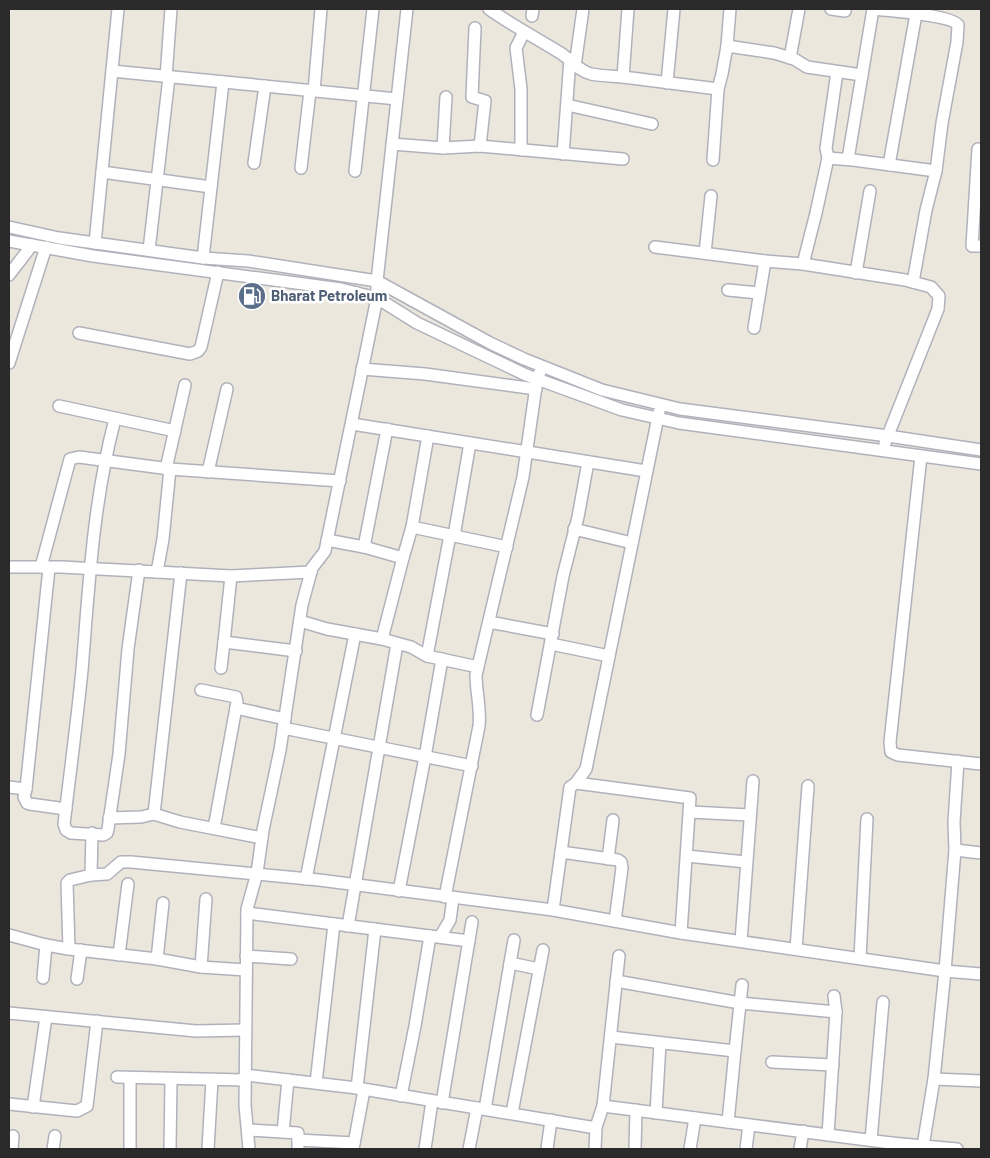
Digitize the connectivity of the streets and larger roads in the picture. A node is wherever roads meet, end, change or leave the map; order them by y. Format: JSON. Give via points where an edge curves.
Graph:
{"nodes":[{"id":1,"x":118,"y":9,"type":"edge"},
{"id":2,"x":171,"y":9,"type":"edge"},
{"id":3,"x":321,"y":9,"type":"edge"},
{"id":4,"x":373,"y":9,"type":"edge"},
{"id":5,"x":406,"y":9,"type":"edge"},
{"id":6,"x":489,"y":9,"type":"edge"},
{"id":7,"x":583,"y":9,"type":"edge"},
{"id":8,"x":628,"y":9,"type":"edge"},
{"id":9,"x":674,"y":9,"type":"edge"},
{"id":10,"x":730,"y":9,"type":"edge"},
{"id":11,"x":798,"y":9,"type":"edge"},
{"id":12,"x":831,"y":9,"type":"edge"},
{"id":13,"x":845,"y":9,"type":"edge"},
{"id":14,"x":874,"y":9,"type":"edge"},
{"id":15,"x":916,"y":14,"type":"junction"},
{"id":16,"x":475,"y":28,"type":"dead end"},
{"id":17,"x":524,"y":32,"type":"junction"},
{"id":18,"x":727,"y":46,"type":"junction"},
{"id":19,"x":790,"y":58,"type":"junction"},
{"id":20,"x":572,"y":62,"type":"junction"},
{"id":21,"x":112,"y":72,"type":"junction"},
{"id":22,"x":837,"y":72,"type":"junction"},
{"id":23,"x":862,"y":75,"type":"junction"},
{"id":24,"x":167,"y":77,"type":"junction"},
{"id":25,"x":622,"y":77,"type":"junction"},
{"id":26,"x":223,"y":82,"type":"junction"},
{"id":27,"x":667,"y":83,"type":"junction"},
{"id":28,"x":265,"y":86,"type":"junction"},
{"id":29,"x":718,"y":89,"type":"junction"},
{"id":30,"x":312,"y":91,"type":"junction"},
{"id":31,"x":364,"y":96,"type":"junction"},
{"id":32,"x":446,"y":97,"type":"dead end"},
{"id":33,"x":397,"y":99,"type":"junction"},
{"id":34,"x":567,"y":105,"type":"junction"},
{"id":35,"x":652,"y":124,"type":"dead end"},
{"id":36,"x":392,"y":144,"type":"junction"},
{"id":37,"x":480,"y":146,"type":"junction"},
{"id":38,"x":443,"y":148,"type":"junction"},
{"id":39,"x":978,"y":149,"type":"dead end"},
{"id":40,"x":521,"y":150,"type":"junction"},
{"id":41,"x":563,"y":154,"type":"junction"},
{"id":42,"x":828,"y":158,"type":"junction"},
{"id":43,"x":623,"y":159,"type":"dead end"},
{"id":44,"x":848,"y":159,"type":"junction"},
{"id":45,"x":713,"y":160,"type":"dead end"},
{"id":46,"x":254,"y":164,"type":"dead end"},
{"id":47,"x":889,"y":165,"type":"junction"},
{"id":48,"x":301,"y":168,"type":"dead end"},
{"id":49,"x":355,"y":171,"type":"dead end"},
{"id":50,"x":936,"y":171,"type":"junction"},
{"id":51,"x":102,"y":172,"type":"junction"},
{"id":52,"x":157,"y":180,"type":"junction"},
{"id":53,"x":211,"y":187,"type":"junction"},
{"id":54,"x":870,"y":192,"type":"dead end"},
{"id":55,"x":711,"y":196,"type":"dead end"},
{"id":56,"x":9,"y":227,"type":"edge"},
{"id":57,"x":9,"y":241,"type":"edge"},
{"id":58,"x":95,"y":243,"type":"junction"},
{"id":59,"x":32,"y":245,"type":"junction"},
{"id":60,"x":981,"y":246,"type":"edge"},
{"id":61,"x":46,"y":247,"type":"junction"},
{"id":62,"x":655,"y":247,"type":"dead end"},
{"id":63,"x":149,"y":250,"type":"junction"},
{"id":64,"x":704,"y":253,"type":"junction"},
{"id":65,"x":203,"y":258,"type":"junction"},
{"id":66,"x":765,"y":261,"type":"junction"},
{"id":67,"x":802,"y":264,"type":"junction"},
{"id":68,"x":218,"y":272,"type":"junction"},
{"id":69,"x":856,"y":273,"type":"junction"},
{"id":70,"x":9,"y":275,"type":"edge"},
{"id":71,"x":377,"y":282,"type":"junction"},
{"id":72,"x":913,"y":282,"type":"junction"},
{"id":73,"x":728,"y":290,"type":"dead end"},
{"id":74,"x":759,"y":293,"type":"junction"},
{"id":75,"x":376,"y":298,"type":"junction"},
{"id":76,"x":754,"y":328,"type":"dead end"},
{"id":77,"x":78,"y":333,"type":"dead end"},
{"id":78,"x":9,"y":364,"type":"edge"},
{"id":79,"x":542,"y":366,"type":"junction"},
{"id":80,"x":362,"y":369,"type":"junction"},
{"id":81,"x":536,"y":384,"type":"junction"},
{"id":82,"x":185,"y":385,"type":"dead end"},
{"id":83,"x":226,"y":389,"type":"dead end"},
{"id":84,"x":662,"y":404,"type":"junction"},
{"id":85,"x":59,"y":406,"type":"dead end"},
{"id":86,"x":656,"y":418,"type":"junction"},
{"id":87,"x":115,"y":419,"type":"junction"},
{"id":88,"x":352,"y":424,"type":"junction"},
{"id":89,"x":175,"y":430,"type":"junction"},
{"id":90,"x":387,"y":430,"type":"junction"},
{"id":91,"x":428,"y":436,"type":"junction"},
{"id":92,"x":888,"y":436,"type":"junction"},
{"id":93,"x":470,"y":443,"type":"junction"},
{"id":94,"x":981,"y":450,"type":"edge"},
{"id":95,"x":881,"y":451,"type":"junction"},
{"id":96,"x":526,"y":452,"type":"junction"},
{"id":97,"x":921,"y":456,"type":"junction"},
{"id":98,"x":104,"y":460,"type":"junction"},
{"id":99,"x":588,"y":462,"type":"junction"},
{"id":100,"x":981,"y":464,"type":"edge"},
{"id":101,"x":168,"y":469,"type":"junction"},
{"id":102,"x":646,"y":471,"type":"junction"},
{"id":103,"x":208,"y":472,"type":"junction"},
{"id":104,"x":340,"y":481,"type":"junction"},
{"id":105,"x":412,"y":528,"type":"junction"},
{"id":106,"x":574,"y":529,"type":"junction"},
{"id":107,"x":452,"y":536,"type":"junction"},
{"id":108,"x":327,"y":540,"type":"junction"},
{"id":109,"x":632,"y":543,"type":"junction"},
{"id":110,"x":364,"y":547,"type":"junction"},
{"id":111,"x":507,"y":547,"type":"junction"},
{"id":112,"x":403,"y":558,"type":"junction"},
{"id":113,"x":9,"y":568,"type":"edge"},
{"id":114,"x":45,"y":568,"type":"junction"},
{"id":115,"x":89,"y":568,"type":"junction"},
{"id":116,"x":139,"y":570,"type":"junction"},
{"id":117,"x":157,"y":572,"type":"junction"},
{"id":118,"x":311,"y":572,"type":"junction"},
{"id":119,"x":181,"y":573,"type":"junction"},
{"id":120,"x":231,"y":576,"type":"junction"},
{"id":121,"x":300,"y":621,"type":"junction"},
{"id":122,"x":488,"y":622,"type":"junction"},
{"id":123,"x":355,"y":634,"type":"junction"},
{"id":124,"x":382,"y":639,"type":"junction"},
{"id":125,"x":552,"y":639,"type":"junction"},
{"id":126,"x":224,"y":642,"type":"junction"},
{"id":127,"x":397,"y":644,"type":"junction"},
{"id":128,"x":296,"y":651,"type":"junction"},
{"id":129,"x":427,"y":656,"type":"junction"},
{"id":130,"x":609,"y":656,"type":"junction"},
{"id":131,"x":442,"y":659,"type":"junction"},
{"id":132,"x":478,"y":667,"type":"junction"},
{"id":133,"x":222,"y":668,"type":"dead end"},
{"id":134,"x":201,"y":690,"type":"dead end"},
{"id":135,"x":236,"y":708,"type":"junction"},
{"id":136,"x":537,"y":715,"type":"dead end"},
{"id":137,"x":284,"y":723,"type":"junction"},
{"id":138,"x":335,"y":738,"type":"junction"},
{"id":139,"x":379,"y":747,"type":"junction"},
{"id":140,"x":425,"y":757,"type":"junction"},
{"id":141,"x":958,"y":762,"type":"junction"},
{"id":142,"x":981,"y":764,"type":"edge"},
{"id":143,"x":472,"y":766,"type":"junction"},
{"id":144,"x":753,"y":782,"type":"dead end"},
{"id":145,"x":576,"y":783,"type":"junction"},
{"id":146,"x":808,"y":786,"type":"dead end"},
{"id":147,"x":9,"y":787,"type":"edge"},
{"id":148,"x":26,"y":789,"type":"junction"},
{"id":149,"x":66,"y":809,"type":"junction"},
{"id":150,"x":690,"y":812,"type":"junction"},
{"id":151,"x":154,"y":814,"type":"junction"},
{"id":152,"x":750,"y":815,"type":"junction"},
{"id":153,"x":109,"y":818,"type":"junction"},
{"id":154,"x":867,"y":819,"type":"dead end"},
{"id":155,"x":613,"y":820,"type":"dead end"},
{"id":156,"x":214,"y":828,"type":"junction"},
{"id":157,"x":92,"y":833,"type":"junction"},
{"id":158,"x":262,"y":838,"type":"junction"},
{"id":159,"x":955,"y":850,"type":"junction"},
{"id":160,"x":562,"y":852,"type":"junction"},
{"id":161,"x":981,"y":853,"type":"edge"},
{"id":162,"x":687,"y":856,"type":"junction"},
{"id":163,"x":608,"y":859,"type":"junction"},
{"id":164,"x":746,"y":862,"type":"junction"},
{"id":165,"x":257,"y":873,"type":"junction"},
{"id":166,"x":91,"y":875,"type":"junction"},
{"id":167,"x":306,"y":879,"type":"junction"},
{"id":168,"x":128,"y":884,"type":"dead end"},
{"id":169,"x":354,"y":885,"type":"junction"},
{"id":170,"x":399,"y":891,"type":"junction"},
{"id":171,"x":449,"y":898,"type":"junction"},
{"id":172,"x":206,"y":899,"type":"dead end"},
{"id":173,"x":163,"y":903,"type":"dead end"},
{"id":174,"x":553,"y":910,"type":"junction"},
{"id":175,"x":247,"y":913,"type":"junction"},
{"id":176,"x":615,"y":921,"type":"junction"},
{"id":177,"x":472,"y":922,"type":"dead end"},
{"id":178,"x":334,"y":924,"type":"junction"},
{"id":179,"x":348,"y":926,"type":"junction"},
{"id":180,"x":375,"y":929,"type":"junction"},
{"id":181,"x":681,"y":933,"type":"junction"},
{"id":182,"x":9,"y":935,"type":"edge"},
{"id":183,"x":435,"y":936,"type":"junction"},
{"id":184,"x":514,"y":940,"type":"dead end"},
{"id":185,"x":469,"y":941,"type":"junction"},
{"id":186,"x":740,"y":941,"type":"junction"},
{"id":187,"x":46,"y":945,"type":"junction"},
{"id":188,"x":69,"y":949,"type":"junction"},
{"id":189,"x":796,"y":949,"type":"junction"},
{"id":190,"x":81,"y":950,"type":"junction"},
{"id":191,"x":543,"y":950,"type":"dead end"},
{"id":192,"x":119,"y":955,"type":"junction"},
{"id":193,"x":246,"y":956,"type":"junction"},
{"id":194,"x":619,"y":956,"type":"dead end"},
{"id":195,"x":860,"y":958,"type":"junction"},
{"id":196,"x":157,"y":960,"type":"junction"},
{"id":197,"x":291,"y":960,"type":"dead end"},
{"id":198,"x":510,"y":962,"type":"junction"},
{"id":199,"x":200,"y":967,"type":"junction"},
{"id":200,"x":539,"y":969,"type":"junction"},
{"id":201,"x":246,"y":970,"type":"junction"},
{"id":202,"x":945,"y":971,"type":"junction"},
{"id":203,"x":981,"y":974,"type":"edge"},
{"id":204,"x":43,"y":978,"type":"dead end"},
{"id":205,"x":78,"y":979,"type":"dead end"},
{"id":206,"x":616,"y":981,"type":"junction"},
{"id":207,"x":742,"y":985,"type":"dead end"},
{"id":208,"x":834,"y":996,"type":"dead end"},
{"id":209,"x":883,"y":1002,"type":"dead end"},
{"id":210,"x":740,"y":1003,"type":"junction"},
{"id":211,"x":836,"y":1012,"type":"junction"},
{"id":212,"x":9,"y":1013,"type":"edge"},
{"id":213,"x":46,"y":1017,"type":"junction"},
{"id":214,"x":96,"y":1021,"type":"junction"},
{"id":215,"x":245,"y":1030,"type":"junction"},
{"id":216,"x":611,"y":1037,"type":"junction"},
{"id":217,"x":660,"y":1043,"type":"junction"},
{"id":218,"x":735,"y":1051,"type":"junction"},
{"id":219,"x":772,"y":1062,"type":"dead end"},
{"id":220,"x":833,"y":1065,"type":"junction"},
{"id":221,"x":117,"y":1077,"type":"dead end"},
{"id":222,"x":130,"y":1078,"type":"junction"},
{"id":223,"x":245,"y":1078,"type":"junction"},
{"id":224,"x":934,"y":1078,"type":"junction"},
{"id":225,"x":171,"y":1079,"type":"junction"},
{"id":226,"x":212,"y":1080,"type":"junction"},
{"id":227,"x":288,"y":1080,"type":"junction"},
{"id":228,"x":981,"y":1081,"type":"edge"},
{"id":229,"x":316,"y":1083,"type":"junction"},
{"id":230,"x":360,"y":1089,"type":"junction"},
{"id":231,"x":401,"y":1096,"type":"junction"},
{"id":232,"x":437,"y":1102,"type":"junction"},
{"id":233,"x":9,"y":1104,"type":"edge"},
{"id":234,"x":603,"y":1106,"type":"junction"},
{"id":235,"x":33,"y":1107,"type":"junction"},
{"id":236,"x":481,"y":1108,"type":"junction"},
{"id":237,"x":636,"y":1110,"type":"junction"},
{"id":238,"x":512,"y":1113,"type":"junction"},
{"id":239,"x":656,"y":1113,"type":"junction"},
{"id":240,"x":695,"y":1118,"type":"junction"},
{"id":241,"x":551,"y":1120,"type":"junction"},
{"id":242,"x":728,"y":1122,"type":"junction"},
{"id":243,"x":750,"y":1125,"type":"junction"},
{"id":244,"x":596,"y":1127,"type":"junction"},
{"id":245,"x":248,"y":1130,"type":"junction"},
{"id":246,"x":803,"y":1131,"type":"junction"},
{"id":247,"x":283,"y":1132,"type":"junction"},
{"id":248,"x":828,"y":1135,"type":"junction"},
{"id":249,"x":13,"y":1136,"type":"dead end"},
{"id":250,"x":55,"y":1136,"type":"dead end"},
{"id":251,"x":871,"y":1140,"type":"junction"},
{"id":252,"x":850,"y":1143,"type":"edge"},
{"id":253,"x":298,"y":1144,"type":"edge"},
{"id":254,"x":354,"y":1146,"type":"edge"},
{"id":255,"x":890,"y":1146,"type":"edge"},
{"id":256,"x":924,"y":1146,"type":"junction"},
{"id":257,"x":12,"y":1149,"type":"edge"},
{"id":258,"x":53,"y":1149,"type":"edge"},
{"id":259,"x":130,"y":1149,"type":"edge"},
{"id":260,"x":170,"y":1149,"type":"edge"},
{"id":261,"x":208,"y":1149,"type":"edge"},
{"id":262,"x":249,"y":1149,"type":"edge"},
{"id":263,"x":424,"y":1149,"type":"edge"},
{"id":264,"x":470,"y":1149,"type":"edge"},
{"id":265,"x":547,"y":1149,"type":"edge"},
{"id":266,"x":596,"y":1149,"type":"edge"},
{"id":267,"x":635,"y":1149,"type":"edge"},
{"id":268,"x":690,"y":1149,"type":"edge"},
{"id":269,"x":746,"y":1149,"type":"edge"},
{"id":270,"x":800,"y":1149,"type":"edge"},
{"id":271,"x":952,"y":1149,"type":"edge"}],
"edges":[{"from":1,"to":21,"type":"street"},
{"from":2,"to":24,"type":"street"},
{"from":3,"to":30,"type":"street"},
{"from":4,"to":31,"type":"street"},
{"from":5,"to":33,"type":"street"},
{"from":6,"to":17,"type":"street"},
{"from":7,"to":20,"type":"street"},
{"from":8,"to":25,"type":"street"},
{"from":9,"to":27,"type":"street"},
{"from":10,"to":18,"type":"street"},
{"from":11,"to":19,"type":"street"},
{"from":12,"to":13,"type":"street"},
{"from":14,"to":15,"type":"street"},
{"from":14,"to":23,"type":"street"},
{"from":15,"to":47,"type":"street"},
{"from":15,"to":50,"type":"street","via":[[936,16],[958,25]]},
{"from":16,"to":37,"type":"street","via":[[472,97],[485,101]]},
{"from":17,"to":20,"type":"street"},
{"from":17,"to":40,"type":"street","via":[[516,48]]},
{"from":18,"to":19,"type":"street"},
{"from":18,"to":29,"type":"street"},
{"from":19,"to":22,"type":"street","via":[[807,67]]},
{"from":20,"to":25,"type":"street","via":[[590,74]]},
{"from":20,"to":34,"type":"street"},
{"from":21,"to":24,"type":"street"},
{"from":21,"to":51,"type":"street"},
{"from":22,"to":23,"type":"street"},
{"from":22,"to":42,"type":"street","via":[[826,148]]},
{"from":23,"to":44,"type":"street"},
{"from":24,"to":26,"type":"street"},
{"from":24,"to":52,"type":"street"},
{"from":25,"to":27,"type":"street"},
{"from":26,"to":28,"type":"street"},
{"from":26,"to":53,"type":"street"},
{"from":27,"to":29,"type":"street"},
{"from":28,"to":30,"type":"street"},
{"from":28,"to":46,"type":"street"},
{"from":29,"to":45,"type":"street"},
{"from":30,"to":31,"type":"street"},
{"from":30,"to":48,"type":"street"},
{"from":31,"to":33,"type":"street"},
{"from":31,"to":49,"type":"street"},
{"from":32,"to":38,"type":"street"},
{"from":33,"to":36,"type":"street"},
{"from":34,"to":35,"type":"street"},
{"from":34,"to":41,"type":"street"},
{"from":36,"to":38,"type":"street"},
{"from":36,"to":71,"type":"street"},
{"from":37,"to":38,"type":"street"},
{"from":37,"to":40,"type":"street"},
{"from":39,"to":60,"type":"street","via":[[972,246]]},
{"from":40,"to":41,"type":"street"},
{"from":41,"to":43,"type":"street"},
{"from":42,"to":44,"type":"street"},
{"from":42,"to":67,"type":"street"},
{"from":44,"to":47,"type":"street"},
{"from":47,"to":50,"type":"street"},
{"from":50,"to":72,"type":"street"},
{"from":51,"to":52,"type":"street"},
{"from":51,"to":58,"type":"street"},
{"from":52,"to":53,"type":"street"},
{"from":52,"to":63,"type":"street"},
{"from":53,"to":65,"type":"street"},
{"from":54,"to":69,"type":"street"},
{"from":55,"to":64,"type":"street"},
{"from":56,"to":58,"type":"street"},
{"from":57,"to":59,"type":"street"},
{"from":58,"to":63,"type":"street"},
{"from":59,"to":61,"type":"street"},
{"from":59,"to":70,"type":"street"},
{"from":61,"to":68,"type":"street"},
{"from":61,"to":78,"type":"street"},
{"from":62,"to":64,"type":"street"},
{"from":63,"to":65,"type":"street"},
{"from":64,"to":66,"type":"street"},
{"from":65,"to":71,"type":"street","via":[[248,261]]},
{"from":66,"to":67,"type":"street"},
{"from":66,"to":74,"type":"street"},
{"from":67,"to":69,"type":"street"},
{"from":68,"to":75,"type":"street","via":[[342,289]]},
{"from":68,"to":77,"type":"street","via":[[201,347],[194,354]]},
{"from":69,"to":72,"type":"street"},
{"from":71,"to":75,"type":"street"},
{"from":71,"to":79,"type":"street","via":[[490,343]]},
{"from":72,"to":92,"type":"street","via":[[936,290],[938,309]]},
{"from":73,"to":74,"type":"street"},
{"from":74,"to":76,"type":"street"},
{"from":75,"to":80,"type":"street"},
{"from":75,"to":81,"type":"street"},
{"from":79,"to":81,"type":"street"},
{"from":79,"to":84,"type":"street","via":[[602,390]]},
{"from":80,"to":81,"type":"street"},
{"from":80,"to":88,"type":"street"},
{"from":81,"to":86,"type":"street"},
{"from":81,"to":96,"type":"street"},
{"from":82,"to":89,"type":"street"},
{"from":83,"to":103,"type":"street"},
{"from":84,"to":86,"type":"street"},
{"from":84,"to":92,"type":"street"},
{"from":85,"to":87,"type":"street"},
{"from":86,"to":95,"type":"street"},
{"from":86,"to":102,"type":"street"},
{"from":87,"to":89,"type":"street"},
{"from":87,"to":98,"type":"street"},
{"from":88,"to":90,"type":"street"},
{"from":88,"to":104,"type":"street"},
{"from":89,"to":101,"type":"street"},
{"from":90,"to":91,"type":"street"},
{"from":90,"to":110,"type":"street"},
{"from":91,"to":93,"type":"street"},
{"from":91,"to":105,"type":"street"},
{"from":92,"to":94,"type":"street"},
{"from":92,"to":95,"type":"street"},
{"from":93,"to":96,"type":"street"},
{"from":93,"to":107,"type":"street"},
{"from":95,"to":97,"type":"street"},
{"from":96,"to":99,"type":"street"},
{"from":96,"to":111,"type":"street"},
{"from":97,"to":100,"type":"street"},
{"from":97,"to":141,"type":"street","via":[[890,748],[898,755]]},
{"from":98,"to":101,"type":"street"},
{"from":98,"to":114,"type":"street","via":[[70,459]]},
{"from":98,"to":115,"type":"street"},
{"from":99,"to":102,"type":"street"},
{"from":99,"to":106,"type":"street"},
{"from":101,"to":103,"type":"street"},
{"from":101,"to":117,"type":"street"},
{"from":102,"to":109,"type":"street"},
{"from":103,"to":104,"type":"street"},
{"from":104,"to":108,"type":"street"},
{"from":105,"to":107,"type":"street"},
{"from":105,"to":112,"type":"street"},
{"from":106,"to":109,"type":"street"},
{"from":106,"to":125,"type":"street"},
{"from":107,"to":111,"type":"street"},
{"from":107,"to":129,"type":"street"},
{"from":108,"to":110,"type":"street"},
{"from":108,"to":118,"type":"street","via":[[325,551]]},
{"from":109,"to":130,"type":"street"},
{"from":110,"to":112,"type":"street"},
{"from":111,"to":122,"type":"street"},
{"from":112,"to":124,"type":"street"},
{"from":113,"to":114,"type":"street"},
{"from":114,"to":115,"type":"street"},
{"from":114,"to":148,"type":"street"},
{"from":115,"to":116,"type":"street"},
{"from":115,"to":149,"type":"street","via":[[82,672]]},
{"from":116,"to":117,"type":"street"},
{"from":116,"to":153,"type":"street"},
{"from":117,"to":119,"type":"street"},
{"from":118,"to":120,"type":"street"},
{"from":118,"to":121,"type":"street"},
{"from":119,"to":120,"type":"street"},
{"from":119,"to":151,"type":"street"},
{"from":120,"to":126,"type":"street"},
{"from":121,"to":123,"type":"street"},
{"from":121,"to":128,"type":"street"},
{"from":122,"to":125,"type":"street"},
{"from":122,"to":132,"type":"street"},
{"from":123,"to":124,"type":"street"},
{"from":123,"to":138,"type":"street"},
{"from":124,"to":127,"type":"street"},
{"from":125,"to":130,"type":"street"},
{"from":125,"to":136,"type":"street"},
{"from":126,"to":128,"type":"street"},
{"from":126,"to":133,"type":"street"},
{"from":127,"to":129,"type":"street"},
{"from":127,"to":139,"type":"street"},
{"from":128,"to":137,"type":"street"},
{"from":129,"to":131,"type":"street"},
{"from":130,"to":145,"type":"street","via":[[586,769]]},
{"from":131,"to":132,"type":"street"},
{"from":131,"to":140,"type":"street"},
{"from":132,"to":143,"type":"street","via":[[476,691],[480,715]]},
{"from":134,"to":135,"type":"street","via":[[236,697]]},
{"from":135,"to":137,"type":"street"},
{"from":135,"to":156,"type":"street"},
{"from":137,"to":138,"type":"street"},
{"from":137,"to":158,"type":"street"},
{"from":138,"to":139,"type":"street"},
{"from":138,"to":167,"type":"street"},
{"from":139,"to":140,"type":"street"},
{"from":139,"to":169,"type":"street"},
{"from":140,"to":143,"type":"street"},
{"from":140,"to":170,"type":"street"},
{"from":141,"to":142,"type":"street"},
{"from":141,"to":159,"type":"street"},
{"from":143,"to":171,"type":"street"},
{"from":144,"to":152,"type":"street"},
{"from":145,"to":150,"type":"street","via":[[690,798]]},
{"from":145,"to":160,"type":"street","via":[[570,787]]},
{"from":146,"to":189,"type":"street"},
{"from":147,"to":148,"type":"street"},
{"from":148,"to":149,"type":"street","via":[[24,797],[27,803]]},
{"from":149,"to":157,"type":"street","via":[[66,830]]},
{"from":150,"to":152,"type":"street"},
{"from":150,"to":162,"type":"street"},
{"from":151,"to":153,"type":"street"},
{"from":151,"to":156,"type":"street"},
{"from":152,"to":164,"type":"street"},
{"from":153,"to":157,"type":"street","via":[[107,833]]},
{"from":154,"to":195,"type":"street"},
{"from":155,"to":163,"type":"street"},
{"from":156,"to":158,"type":"street"},
{"from":157,"to":166,"type":"street"},
{"from":158,"to":165,"type":"street"},
{"from":159,"to":161,"type":"street"},
{"from":159,"to":202,"type":"street"},
{"from":160,"to":163,"type":"street"},
{"from":160,"to":174,"type":"street"},
{"from":162,"to":164,"type":"street"},
{"from":162,"to":181,"type":"street"},
{"from":163,"to":176,"type":"street","via":[[618,860],[622,865]]},
{"from":164,"to":186,"type":"street"},
{"from":165,"to":166,"type":"street","via":[[121,862],[107,874]]},
{"from":165,"to":167,"type":"street"},
{"from":165,"to":175,"type":"street"},
{"from":166,"to":188,"type":"street","via":[[67,883]]},
{"from":167,"to":169,"type":"street"},
{"from":168,"to":192,"type":"street"},
{"from":169,"to":170,"type":"street"},
{"from":169,"to":179,"type":"street"},
{"from":170,"to":171,"type":"street"},
{"from":171,"to":174,"type":"street"},
{"from":171,"to":183,"type":"street","via":[[450,920]]},
{"from":172,"to":199,"type":"street"},
{"from":173,"to":196,"type":"street"},
{"from":174,"to":176,"type":"street"},
{"from":175,"to":178,"type":"street"},
{"from":175,"to":193,"type":"street"},
{"from":176,"to":181,"type":"street"},
{"from":177,"to":185,"type":"street"},
{"from":178,"to":179,"type":"street"},
{"from":178,"to":229,"type":"street"},
{"from":179,"to":180,"type":"street"},
{"from":180,"to":183,"type":"street"},
{"from":180,"to":230,"type":"street"},
{"from":181,"to":186,"type":"street"},
{"from":182,"to":187,"type":"street"},
{"from":183,"to":185,"type":"street"},
{"from":183,"to":231,"type":"street"},
{"from":184,"to":198,"type":"street"},
{"from":185,"to":232,"type":"street"},
{"from":186,"to":189,"type":"street"},
{"from":187,"to":188,"type":"street"},
{"from":187,"to":204,"type":"street"},
{"from":188,"to":190,"type":"street"},
{"from":189,"to":195,"type":"street"},
{"from":190,"to":192,"type":"street"},
{"from":190,"to":205,"type":"street"},
{"from":191,"to":200,"type":"street"},
{"from":192,"to":196,"type":"street"},
{"from":193,"to":197,"type":"street"},
{"from":193,"to":201,"type":"street"},
{"from":194,"to":206,"type":"street"},
{"from":195,"to":202,"type":"street"},
{"from":196,"to":199,"type":"street"},
{"from":198,"to":200,"type":"street"},
{"from":198,"to":236,"type":"street"},
{"from":199,"to":201,"type":"street"},
{"from":200,"to":238,"type":"street"},
{"from":201,"to":215,"type":"street"},
{"from":202,"to":203,"type":"street"},
{"from":202,"to":224,"type":"street"},
{"from":206,"to":210,"type":"street"},
{"from":206,"to":216,"type":"street"},
{"from":207,"to":210,"type":"street"},
{"from":208,"to":211,"type":"street"},
{"from":209,"to":251,"type":"street"},
{"from":210,"to":211,"type":"street"},
{"from":210,"to":218,"type":"street"},
{"from":211,"to":220,"type":"street"},
{"from":212,"to":213,"type":"street"},
{"from":213,"to":214,"type":"street"},
{"from":213,"to":235,"type":"street"},
{"from":214,"to":215,"type":"street","via":[[196,1031]]},
{"from":214,"to":235,"type":"street","via":[[88,1106],[77,1111]]},
{"from":215,"to":223,"type":"street"},
{"from":216,"to":217,"type":"street"},
{"from":216,"to":234,"type":"street"},
{"from":217,"to":218,"type":"street"},
{"from":217,"to":239,"type":"street"},
{"from":218,"to":242,"type":"street"},
{"from":219,"to":220,"type":"street"},
{"from":220,"to":248,"type":"street"},
{"from":221,"to":222,"type":"street"},
{"from":222,"to":225,"type":"street"},
{"from":222,"to":259,"type":"street"},
{"from":223,"to":226,"type":"street"},
{"from":223,"to":227,"type":"street"},
{"from":223,"to":245,"type":"street"},
{"from":224,"to":228,"type":"street"},
{"from":224,"to":256,"type":"street"},
{"from":225,"to":226,"type":"street"},
{"from":225,"to":260,"type":"street"},
{"from":226,"to":261,"type":"street"},
{"from":227,"to":229,"type":"street"},
{"from":227,"to":247,"type":"street"},
{"from":229,"to":230,"type":"street"},
{"from":230,"to":231,"type":"street"},
{"from":230,"to":254,"type":"street"},
{"from":231,"to":232,"type":"street"},
{"from":232,"to":236,"type":"street"},
{"from":232,"to":263,"type":"street"},
{"from":233,"to":235,"type":"street"},
{"from":234,"to":237,"type":"street"},
{"from":234,"to":244,"type":"street"},
{"from":236,"to":238,"type":"street"},
{"from":236,"to":264,"type":"street"},
{"from":237,"to":239,"type":"street"},
{"from":237,"to":267,"type":"street"},
{"from":238,"to":241,"type":"street"},
{"from":239,"to":240,"type":"street"},
{"from":240,"to":242,"type":"street"},
{"from":240,"to":268,"type":"street"},
{"from":241,"to":244,"type":"street"},
{"from":241,"to":265,"type":"street"},
{"from":242,"to":243,"type":"street"},
{"from":243,"to":246,"type":"street"},
{"from":243,"to":269,"type":"street"},
{"from":244,"to":266,"type":"street"},
{"from":245,"to":247,"type":"street"},
{"from":245,"to":262,"type":"street"},
{"from":246,"to":248,"type":"street"},
{"from":246,"to":270,"type":"street"},
{"from":247,"to":253,"type":"street","via":[[298,1133]]},
{"from":248,"to":252,"type":"street"},
{"from":249,"to":257,"type":"street"},
{"from":250,"to":258,"type":"street"},
{"from":251,"to":252,"type":"street"},
{"from":251,"to":255,"type":"street"},
{"from":253,"to":254,"type":"street"},
{"from":255,"to":256,"type":"street"},
{"from":256,"to":271,"type":"street"}]}
